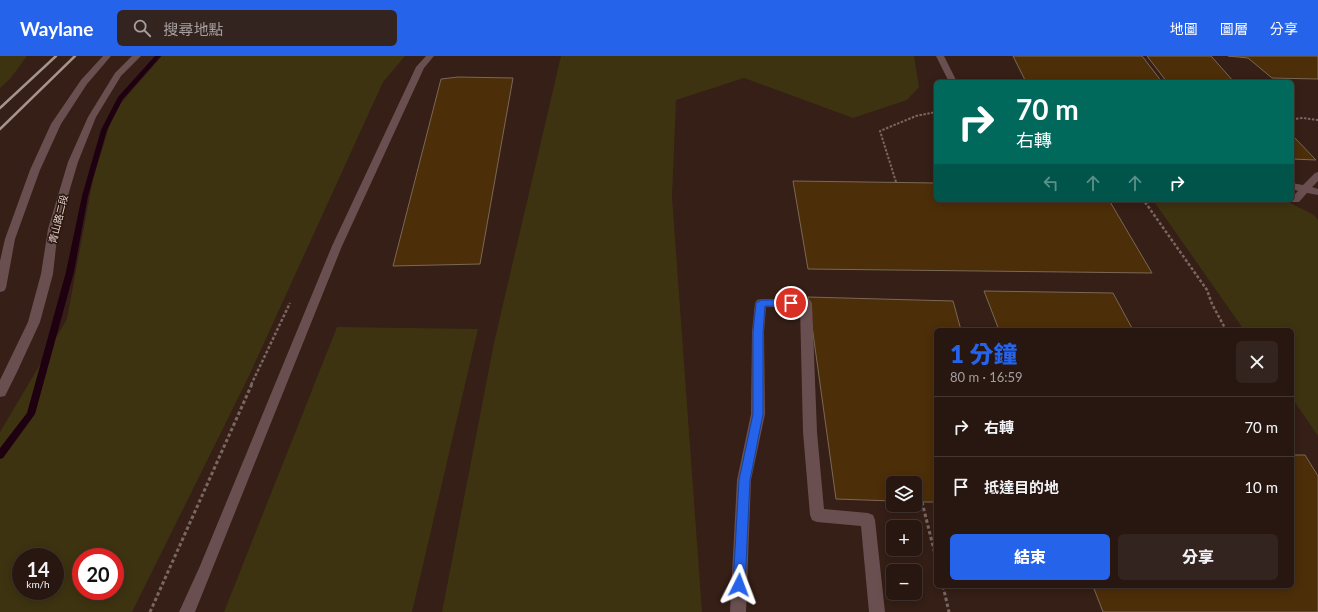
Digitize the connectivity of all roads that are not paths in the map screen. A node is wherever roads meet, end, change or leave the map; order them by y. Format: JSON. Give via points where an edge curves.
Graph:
{"nodes":[{"id":1,"x":108,"y":56,"type":"edge"},
{"id":2,"x":137,"y":56,"type":"edge"},
{"id":3,"x":430,"y":56,"type":"edge"},
{"id":4,"x":940,"y":56,"type":"edge"},
{"id":5,"x":951,"y":80,"type":"edge"},
{"id":6,"x":1318,"y":175,"type":"edge"},
{"id":7,"x":1294,"y":186,"type":"edge"},
{"id":8,"x":1318,"y":192,"type":"edge"},
{"id":9,"x":1295,"y":200,"type":"dead end"},
{"id":10,"x":0,"y":288,"type":"edge"},
{"id":11,"x":0,"y":392,"type":"edge"},
{"id":12,"x":188,"y":612,"type":"edge"},
{"id":13,"x":738,"y":612,"type":"edge"},
{"id":14,"x":877,"y":612,"type":"edge"}],
"edges":[{"from":1,"to":10,"type":"street","via":[[84,82],[56,124],[35,170],[10,239]]},
{"from":2,"to":11,"type":"street","name":"青山路二段","via":[[118,75],[92,117],[73,162],[53,230],[47,274],[34,322]]},
{"from":3,"to":12,"type":"street","via":[[420,67],[337,246]]},
{"from":4,"to":5,"type":"street"},
{"from":6,"to":9,"type":"street"},
{"from":7,"to":8,"type":"street"},
{"from":13,"to":14,"type":"street","via":[[744,480],[758,414],[758,332],[761,303],[806,303],[810,432],[817,515],[868,520]]}]}
